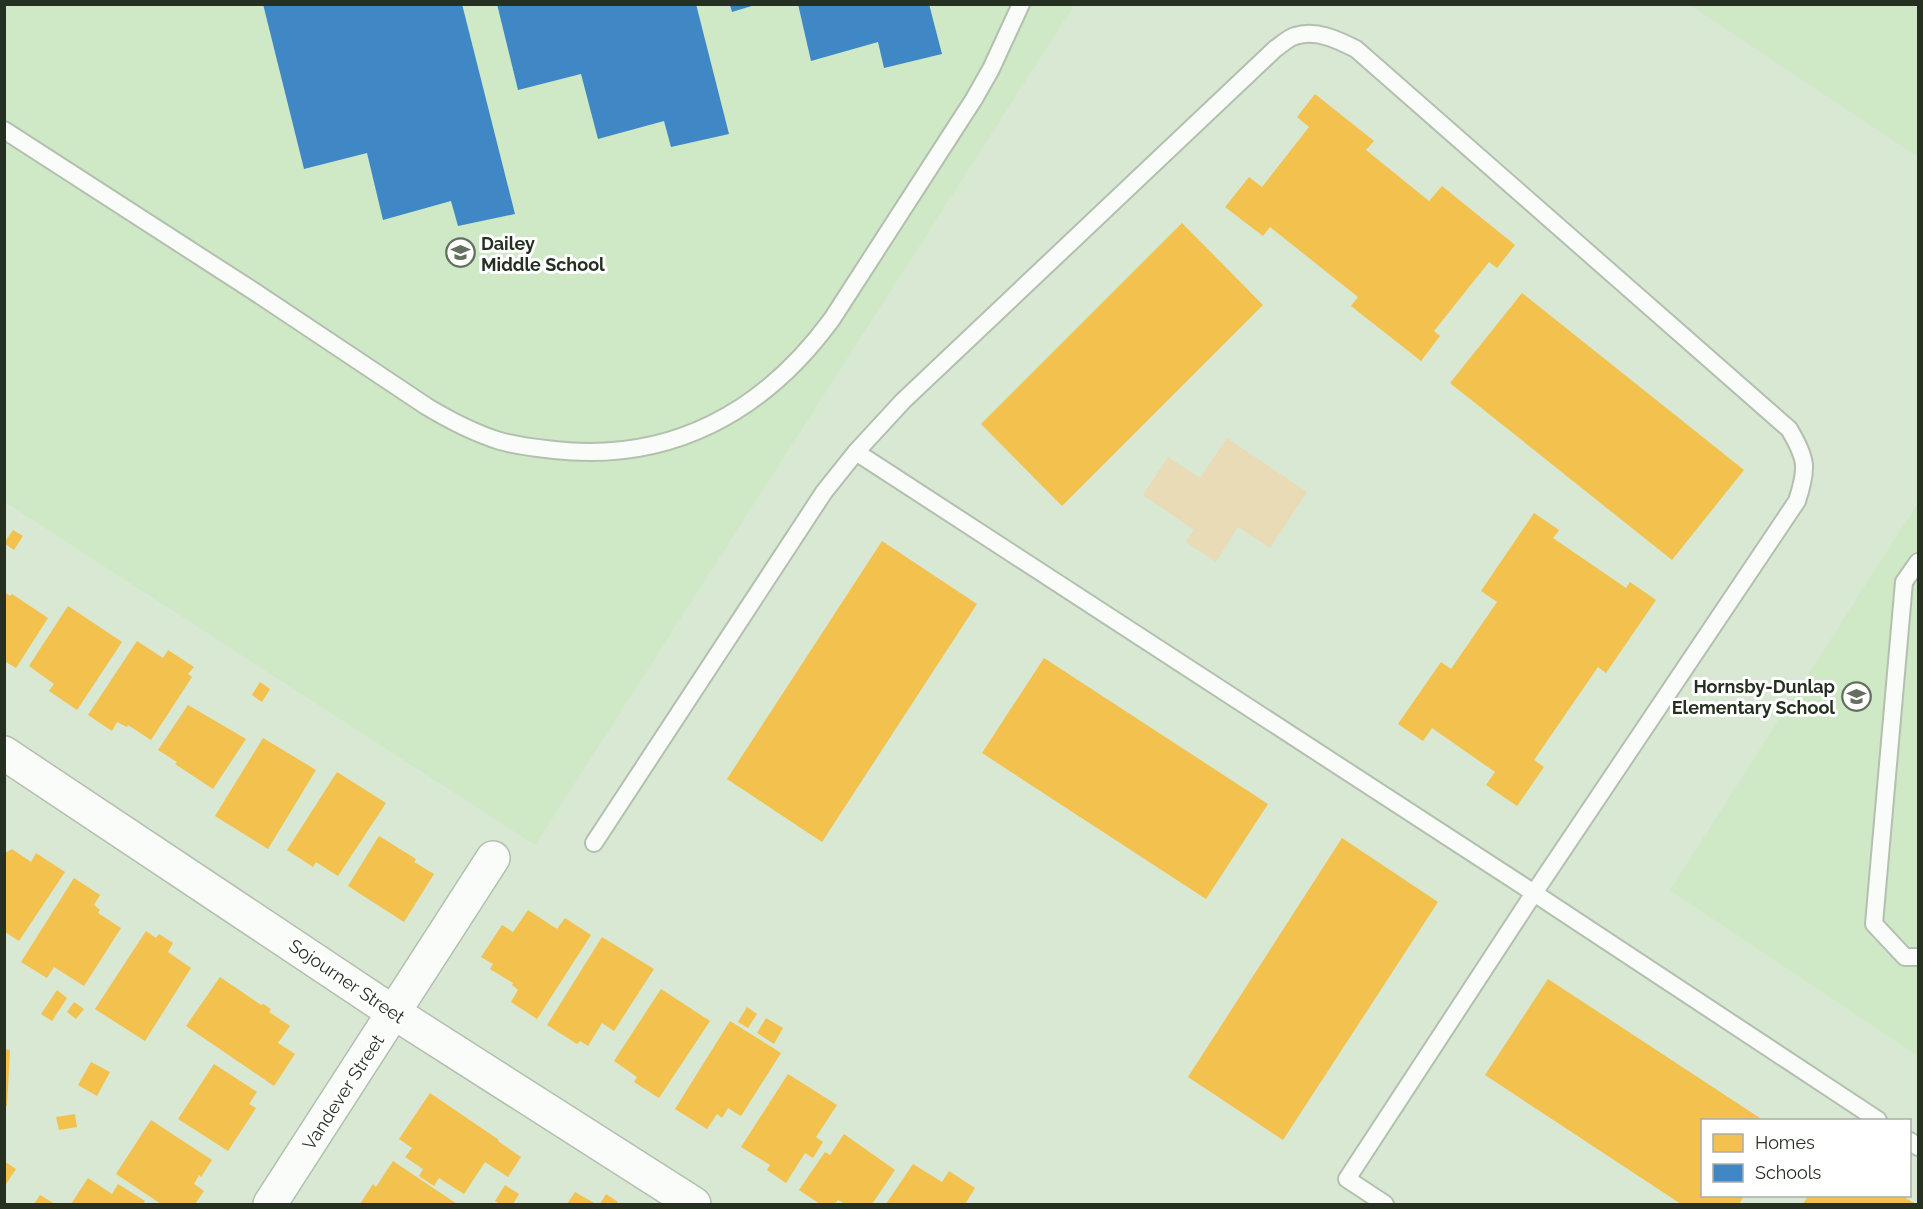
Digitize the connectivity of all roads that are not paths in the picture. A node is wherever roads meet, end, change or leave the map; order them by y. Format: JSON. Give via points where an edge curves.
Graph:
{"nodes":[{"id":1,"x":1021,"y":4,"type":"edge"},
{"id":2,"x":4,"y":130,"type":"edge"},
{"id":3,"x":856,"y":452,"type":"junction"},
{"id":4,"x":1918,"y":562,"type":"edge"},
{"id":5,"x":4,"y":753,"type":"edge"},
{"id":6,"x":594,"y":843,"type":"dead end"},
{"id":7,"x":493,"y":858,"type":"dead end"},
{"id":8,"x":1534,"y":893,"type":"junction"},
{"id":9,"x":1918,"y":957,"type":"edge"},
{"id":10,"x":394,"y":1012,"type":"junction"},
{"id":11,"x":1876,"y":1119,"type":"edge"},
{"id":12,"x":270,"y":1204,"type":"edge"},
{"id":13,"x":694,"y":1204,"type":"edge"},
{"id":14,"x":1385,"y":1204,"type":"edge"}],
"edges":[{"from":1,"to":2,"type":"lane","via":[[974,99],[813,344],[745,405],[693,432],[638,449],[580,453],[528,447],[500,441],[452,421]]},
{"from":3,"to":6,"type":"lane","via":[[824,492]]},
{"from":3,"to":8,"type":"lane"},
{"from":3,"to":8,"type":"lane","via":[[903,401],[1275,49],[1295,36],[1314,34],[1356,49],[1789,429],[1805,461],[1797,501]]},
{"from":4,"to":9,"type":"lane","via":[[1905,582],[1874,924],[1905,957]]},
{"from":5,"to":10,"type":"street","name":"Sojourner Street"},
{"from":7,"to":10,"type":"street","name":"Vandever Street"},
{"from":8,"to":11,"type":"lane"},
{"from":8,"to":14,"type":"lane","via":[[1347,1179]]},
{"from":10,"to":12,"type":"street","name":"Vandever Street"},
{"from":10,"to":13,"type":"street","name":"Sojourner Street"}]}
